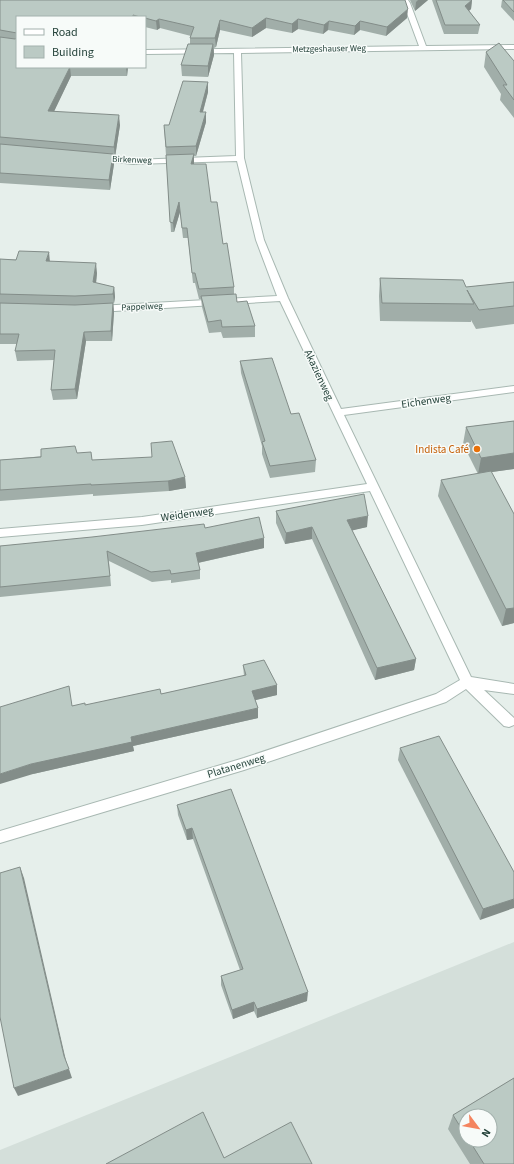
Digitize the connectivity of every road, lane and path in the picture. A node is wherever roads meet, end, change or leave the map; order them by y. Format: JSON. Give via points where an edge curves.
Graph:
{"nodes":[{"id":1,"x":405,"y":0,"type":"edge"},
{"id":2,"x":514,"y":47,"type":"edge"},
{"id":3,"x":423,"y":48,"type":"junction"},
{"id":4,"x":237,"y":50,"type":"junction"},
{"id":5,"x":146,"y":52,"type":"edge"},
{"id":6,"x":86,"y":157,"type":"edge"},
{"id":7,"x":240,"y":158,"type":"junction"},
{"id":8,"x":283,"y":298,"type":"junction"},
{"id":9,"x":92,"y":310,"type":"edge"},
{"id":10,"x":514,"y":389,"type":"edge"},
{"id":11,"x":337,"y":412,"type":"junction"},
{"id":12,"x":374,"y":487,"type":"junction"},
{"id":13,"x":0,"y":533,"type":"edge"},
{"id":14,"x":467,"y":682,"type":"junction"},
{"id":15,"x":514,"y":689,"type":"edge"},
{"id":16,"x":509,"y":722,"type":"dead end"},
{"id":17,"x":0,"y":837,"type":"edge"}],
"edges":[{"from":1,"to":3,"type":"street"},
{"from":2,"to":3,"type":"street","name":"Metzgeshauser Weg"},
{"from":3,"to":4,"type":"street","name":"Metzgeshauser Weg"},
{"from":4,"to":5,"type":"street","name":"Metzgeshauser Weg"},
{"from":4,"to":7,"type":"street","name":"Akazienweg"},
{"from":6,"to":7,"type":"street","name":"Birkenweg","via":[[133,162]]},
{"from":7,"to":8,"type":"street","name":"Akazienweg","via":[[260,240]]},
{"from":8,"to":9,"type":"street","name":"Pappelweg"},
{"from":8,"to":11,"type":"street","name":"Akazienweg"},
{"from":10,"to":11,"type":"street","name":"Eichenweg"},
{"from":11,"to":12,"type":"street","name":"Akazienweg"},
{"from":12,"to":13,"type":"street","name":"Weidenweg","via":[[142,521]]},
{"from":12,"to":14,"type":"street","name":"Akazienweg"},
{"from":14,"to":15,"type":"street"},
{"from":14,"to":16,"type":"street"},
{"from":14,"to":17,"type":"street","name":"Platanenweg","via":[[441,698],[251,762]]}]}
